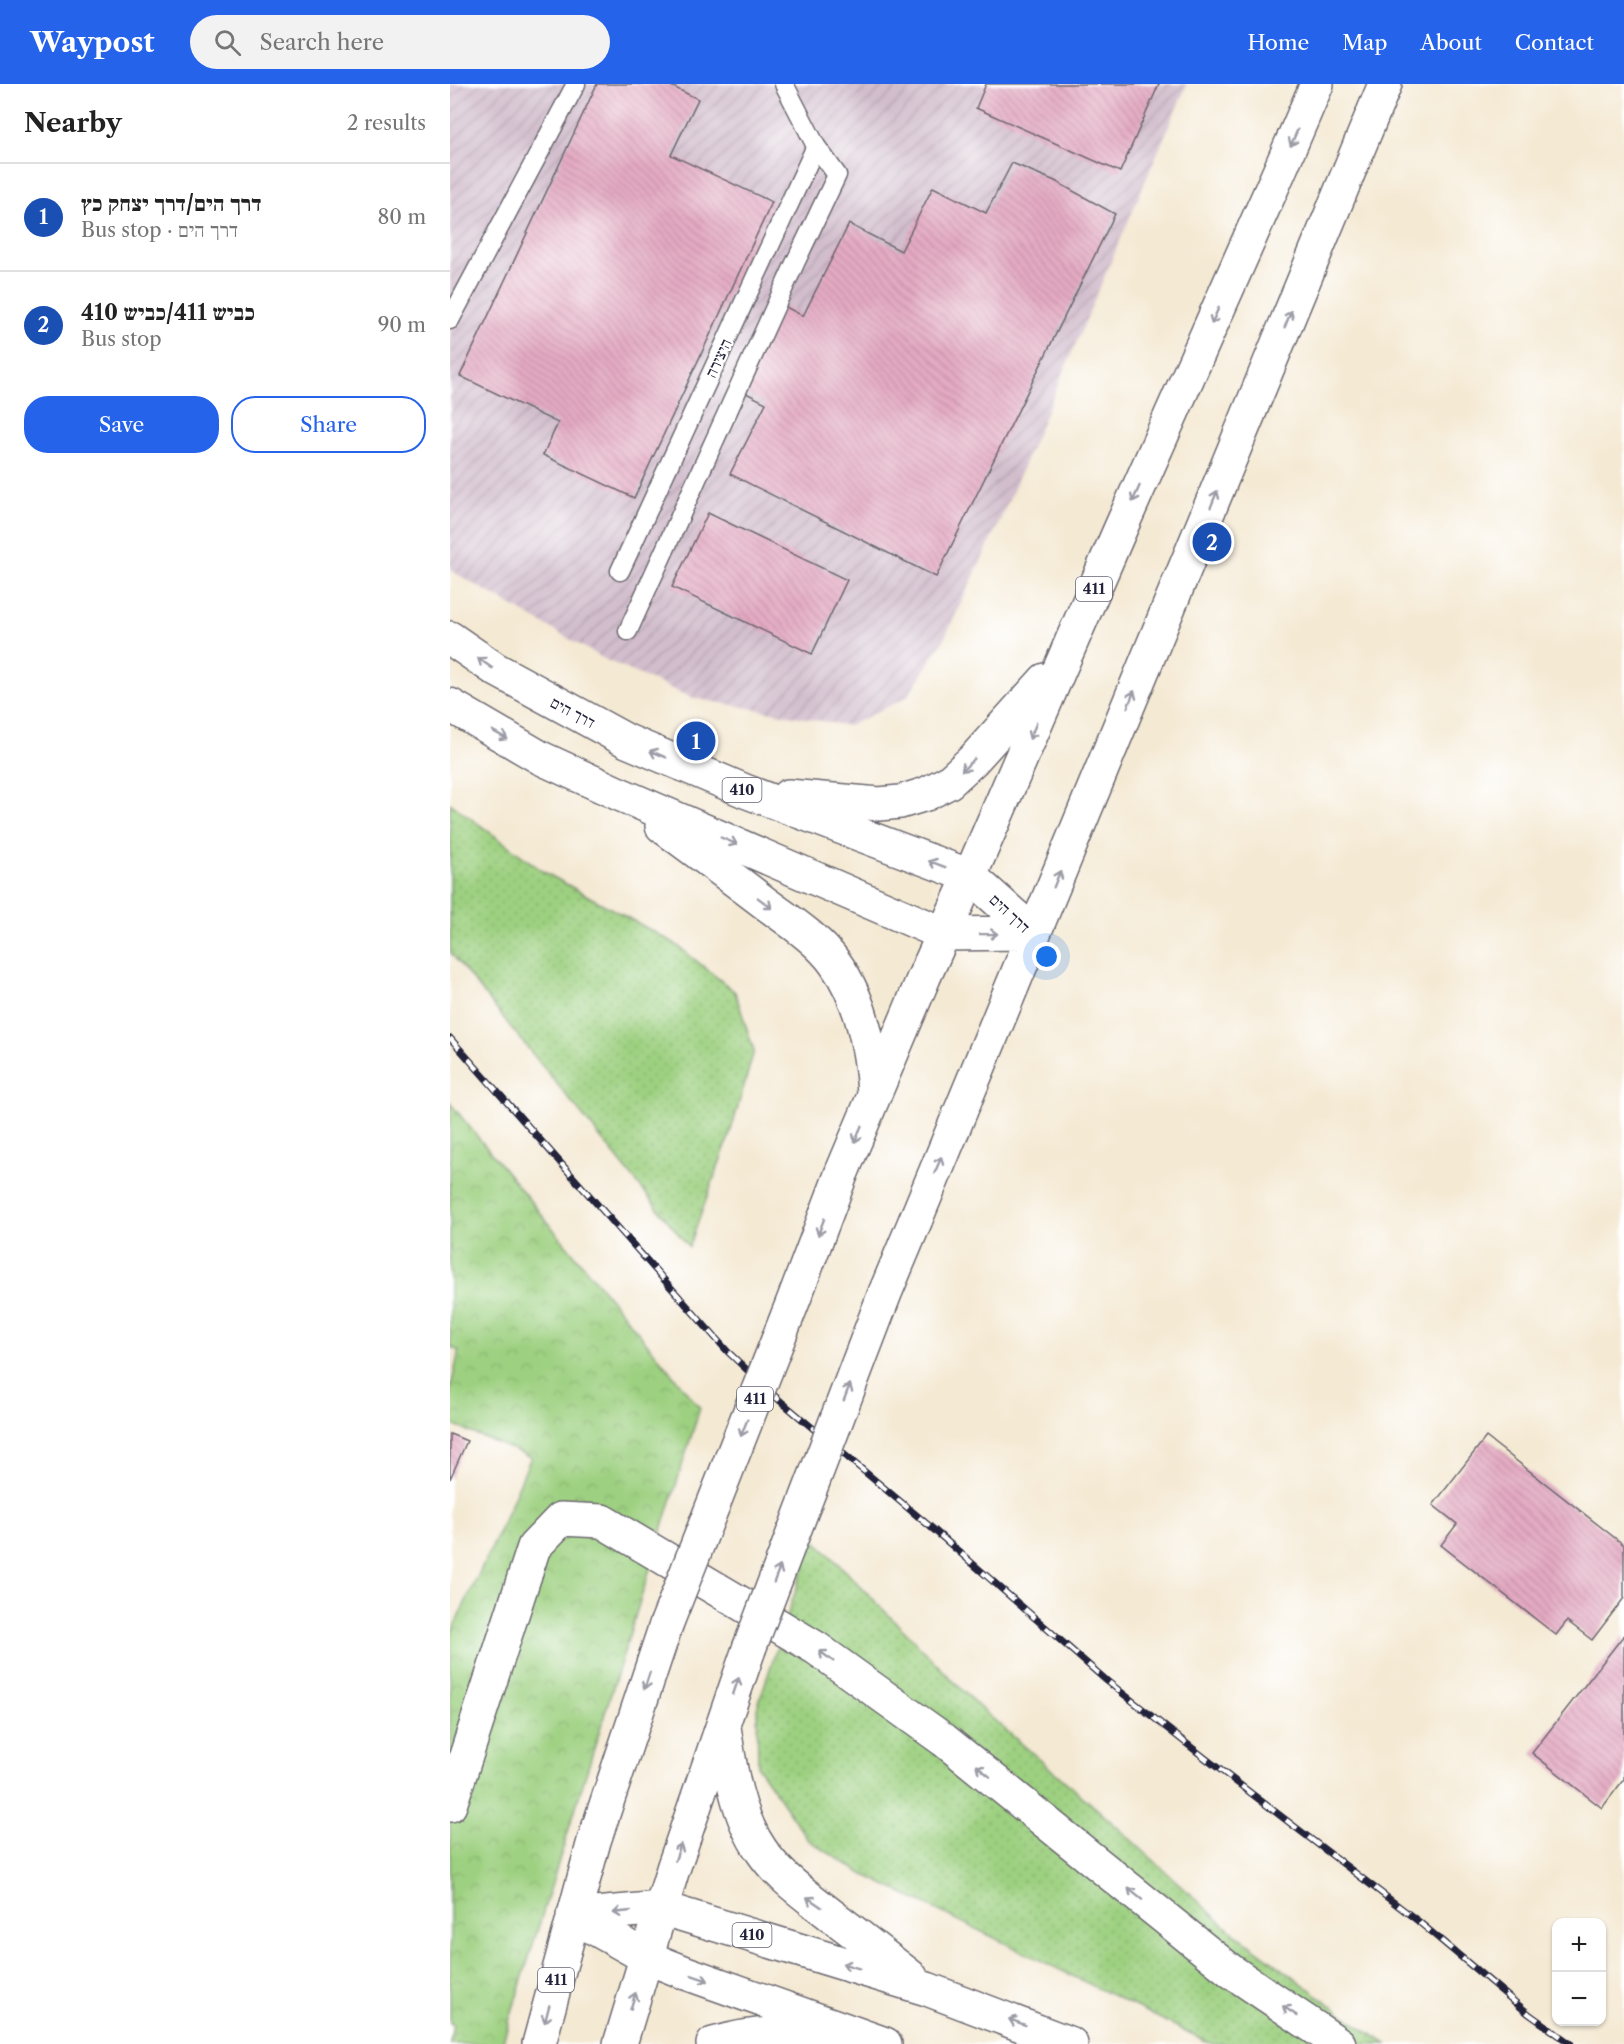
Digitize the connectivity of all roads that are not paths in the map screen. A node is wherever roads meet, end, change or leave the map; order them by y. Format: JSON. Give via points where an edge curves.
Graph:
{"nodes":[{"id":1,"x":576,"y":84,"type":"edge"},
{"id":2,"x":784,"y":84,"type":"edge"},
{"id":3,"x":1317,"y":84,"type":"edge"},
{"id":4,"x":1385,"y":84,"type":"edge"},
{"id":5,"x":816,"y":146,"type":"junction"},
{"id":6,"x":450,"y":320,"type":"edge"},
{"id":7,"x":621,"y":571,"type":"dead end"},
{"id":8,"x":628,"y":631,"type":"dead end"},
{"id":9,"x":450,"y":638,"type":"edge"},
{"id":10,"x":1064,"y":659,"type":"junction"},
{"id":11,"x":450,"y":705,"type":"edge"},
{"id":12,"x":745,"y":791,"type":"junction"},
{"id":13,"x":618,"y":793,"type":"junction"},
{"id":14,"x":970,"y":876,"type":"junction"},
{"id":15,"x":1034,"y":933,"type":"junction"},
{"id":16,"x":944,"y":934,"type":"junction"},
{"id":17,"x":874,"y":1095,"type":"junction"},
{"id":18,"x":723,"y":1724,"type":"junction"},
{"id":19,"x":450,"y":1805,"type":"edge"},
{"id":20,"x":661,"y":1908,"type":"junction"},
{"id":21,"x":573,"y":1917,"type":"junction"},
{"id":22,"x":646,"y":1957,"type":"junction"},
{"id":23,"x":927,"y":1989,"type":"junction"},
{"id":24,"x":539,"y":2044,"type":"edge"},
{"id":25,"x":620,"y":2044,"type":"edge"},
{"id":26,"x":713,"y":2044,"type":"edge"},
{"id":27,"x":848,"y":2044,"type":"edge"},
{"id":28,"x":885,"y":2044,"type":"edge"},
{"id":29,"x":1071,"y":2044,"type":"edge"},
{"id":30,"x":1339,"y":2044,"type":"edge"}],
"edges":[{"from":1,"to":6,"type":"lane"},
{"from":2,"to":5,"type":"lane"},
{"from":3,"to":10,"type":"main road","number":"411","one_way":true},
{"from":15,"to":4,"type":"main road","one_way":true},
{"from":5,"to":7,"type":"lane","name":"היצירה"},
{"from":5,"to":8,"type":"lane","via":[[837,175]]},
{"from":12,"to":9,"type":"main road","name":"דרך הים","number":"410","one_way":true,"via":[[627,741],[495,669]]},
{"from":10,"to":12,"type":"main road","one_way":true,"via":[[973,760],[949,782],[926,794],[879,804]]},
{"from":10,"to":14,"type":"main road","number":"411","one_way":true},
{"from":11,"to":13,"type":"main road","name":"דרך הים","one_way":true,"via":[[541,758]]},
{"from":14,"to":12,"type":"main road","name":"דרך הים","number":"410","one_way":true},
{"from":13,"to":16,"type":"main road","name":"דרך הים","one_way":true},
{"from":13,"to":17,"type":"main road","one_way":true,"via":[[786,918],[834,961],[857,1005],[866,1034]]},
{"from":14,"to":15,"type":"main road","name":"דרך הים","number":"410"},
{"from":14,"to":16,"type":"main road","number":"411"},
{"from":16,"to":15,"type":"main road","name":"דרך הים","one_way":true},
{"from":18,"to":15,"type":"main road","one_way":true,"bridge":true,"via":[[885,1293]]},
{"from":16,"to":17,"type":"main road","number":"411"},
{"from":17,"to":21,"type":"main road","number":"411","one_way":true,"bridge":true,"via":[[666,1625],[594,1841]]},
{"from":20,"to":18,"type":"main road","one_way":true},
{"from":23,"to":18,"type":"main road","one_way":true,"via":[[804,1896],[760,1849],[736,1789]]},
{"from":30,"to":19,"type":"main road","one_way":true,"via":[[1232,1971],[944,1740],[816,1648],[603,1521],[561,1519],[534,1547]]},
{"from":20,"to":21,"type":"main road","number":"410","one_way":true},
{"from":20,"to":22,"type":"main road"},
{"from":23,"to":20,"type":"main road","number":"410","one_way":true},
{"from":21,"to":22,"type":"main road"},
{"from":21,"to":24,"type":"main road","number":"411","one_way":true},
{"from":25,"to":22,"type":"main road","one_way":true},
{"from":22,"to":28,"type":"main road","one_way":true},
{"from":29,"to":23,"type":"main road","number":"410","one_way":true},
{"from":26,"to":27,"type":"main road","via":[[739,2036],[778,2032]]}]}
